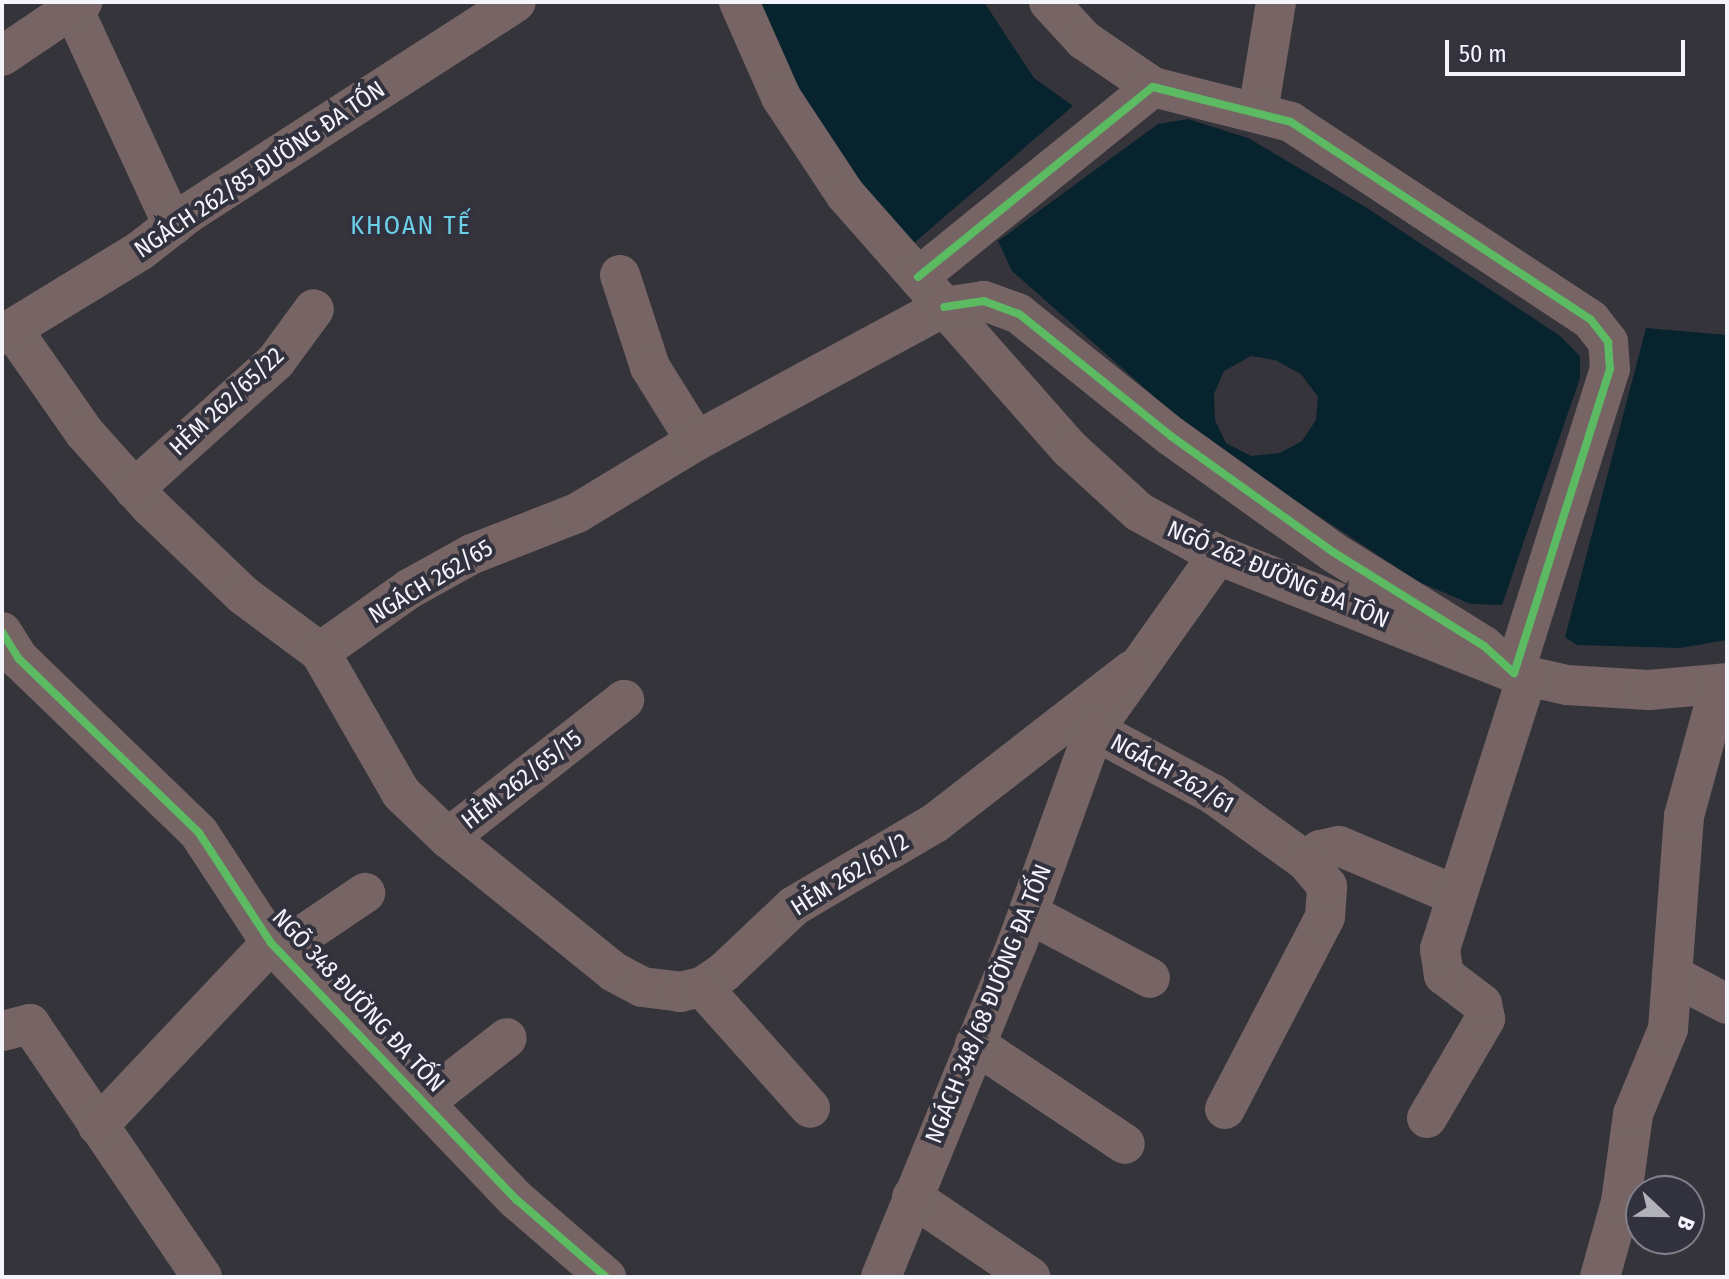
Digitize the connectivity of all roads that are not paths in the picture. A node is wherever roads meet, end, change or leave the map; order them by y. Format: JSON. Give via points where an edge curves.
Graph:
{"nodes":[{"id":1,"x":516,"y":2,"type":"edge"},
{"id":2,"x":739,"y":2,"type":"edge"},
{"id":3,"x":1049,"y":2,"type":"edge"},
{"id":4,"x":1276,"y":2,"type":"edge"},
{"id":5,"x":74,"y":3,"type":"edge"},
{"id":6,"x":2,"y":56,"type":"edge"},
{"id":7,"x":1153,"y":87,"type":"junction"},
{"id":8,"x":1258,"y":112,"type":"junction"},
{"id":9,"x":173,"y":225,"type":"junction"},
{"id":10,"x":620,"y":275,"type":"dead end"},
{"id":11,"x":918,"y":277,"type":"junction"},
{"id":12,"x":944,"y":307,"type":"junction"},
{"id":13,"x":314,"y":309,"type":"dead end"},
{"id":14,"x":7,"y":332,"type":"edge"},
{"id":15,"x":696,"y":441,"type":"junction"},
{"id":16,"x":134,"y":489,"type":"junction"},
{"id":17,"x":1218,"y":555,"type":"junction"},
{"id":18,"x":2,"y":632,"type":"edge"},
{"id":19,"x":320,"y":652,"type":"junction"},
{"id":20,"x":1132,"y":670,"type":"junction"},
{"id":21,"x":1520,"y":674,"type":"junction"},
{"id":22,"x":1724,"y":684,"type":"edge"},
{"id":23,"x":624,"y":700,"type":"dead end"},
{"id":24,"x":1094,"y":730,"type":"junction"},
{"id":25,"x":448,"y":838,"type":"junction"},
{"id":26,"x":1306,"y":861,"type":"junction"},
{"id":27,"x":365,"y":893,"type":"dead end"},
{"id":28,"x":1455,"y":895,"type":"junction"},
{"id":29,"x":1028,"y":913,"type":"junction"},
{"id":30,"x":275,"y":947,"type":"junction"},
{"id":31,"x":1672,"y":975,"type":"junction"},
{"id":32,"x":1150,"y":978,"type":"dead end"},
{"id":33,"x":702,"y":987,"type":"junction"},
{"id":34,"x":1727,"y":1004,"type":"edge"},
{"id":35,"x":2,"y":1031,"type":"edge"},
{"id":36,"x":507,"y":1038,"type":"dead end"},
{"id":37,"x":975,"y":1044,"type":"junction"},
{"id":38,"x":424,"y":1103,"type":"junction"},
{"id":39,"x":810,"y":1108,"type":"dead end"},
{"id":40,"x":1225,"y":1109,"type":"dead end"},
{"id":41,"x":1427,"y":1118,"type":"dead end"},
{"id":42,"x":98,"y":1126,"type":"junction"},
{"id":43,"x":1125,"y":1144,"type":"dead end"},
{"id":44,"x":912,"y":1197,"type":"junction"},
{"id":45,"x":202,"y":1277,"type":"edge"},
{"id":46,"x":606,"y":1277,"type":"edge"},
{"id":47,"x":881,"y":1277,"type":"edge"},
{"id":48,"x":1030,"y":1277,"type":"edge"},
{"id":49,"x":1600,"y":1277,"type":"edge"}],
"edges":[{"from":1,"to":9,"type":"street","name":"NGÁCH 262/85 ĐƯỜNG ĐA TỐN"},
{"from":2,"to":11,"type":"street","name":"NGÕ 262 ĐƯỜNG ĐA TÔN","via":[[781,97],[845,194]]},
{"from":3,"to":7,"type":"street","via":[[1084,40]]},
{"from":4,"to":8,"type":"street"},
{"from":5,"to":6,"type":"street"},
{"from":5,"to":9,"type":"street"},
{"from":7,"to":8,"type":"street"},
{"from":7,"to":11,"type":"street"},
{"from":8,"to":21,"type":"street","via":[[1301,128],[1591,320],[1608,342],[1610,369]]},
{"from":9,"to":14,"type":"street","name":"NGÁCH 262/85 ĐƯỜNG ĐA TỐN"},
{"from":10,"to":15,"type":"street","via":[[650,367]]},
{"from":11,"to":12,"type":"street","name":"NGÕ 262 ĐƯỜNG ĐA TÔN"},
{"from":12,"to":15,"type":"street","name":"NGÁCH 262/65"},
{"from":12,"to":17,"type":"street","name":"NGÕ 262 ĐƯỜNG ĐA TÔN","via":[[1104,483],[1151,520]]},
{"from":12,"to":21,"type":"street","name":"NGÁCH 262/65","via":[[984,301],[1019,314],[1171,436],[1333,552]]},
{"from":13,"to":16,"type":"street","name":"HẺM 262/65/22","via":[[276,361]]},
{"from":14,"to":16,"type":"street"},
{"from":15,"to":19,"type":"street","name":"NGÁCH 262/65","via":[[577,513],[459,561]]},
{"from":16,"to":19,"type":"street","via":[[243,595]]},
{"from":17,"to":20,"type":"street","name":"NGÁCH 262/61"},
{"from":17,"to":21,"type":"street","name":"NGÕ 262 ĐƯỜNG ĐA TÔN"},
{"from":18,"to":30,"type":"street","name":"NGÕ 348 ĐƯỜNG ĐA TỐN","via":[[19,659],[199,833]]},
{"from":19,"to":25,"type":"street","name":"HẺM 262/65/15","via":[[401,793]]},
{"from":20,"to":24,"type":"street","name":"NGÁCH 262/61"},
{"from":20,"to":33,"type":"street","name":"HẺM 262/61/2","via":[[935,823],[794,906]]},
{"from":21,"to":22,"type":"street","name":"NGÕ 262 ĐƯỜNG ĐA TÔN","via":[[1567,685],[1649,690]]},
{"from":21,"to":28,"type":"street"},
{"from":22,"to":31,"type":"street","via":[[1684,816]]},
{"from":23,"to":25,"type":"street","name":"HẺM 262/65/15"},
{"from":24,"to":26,"type":"street","name":"NGÁCH 262/61","via":[[1213,794]]},
{"from":24,"to":29,"type":"street","name":"NGÁCH 348/68 ĐƯỜNG ĐA TỐN"},
{"from":25,"to":33,"type":"street","via":[[614,972],[662,992]]},
{"from":26,"to":28,"type":"street","via":[[1320,850],[1339,846]]},
{"from":26,"to":40,"type":"street","name":"NGÁCH 262/61","via":[[1327,886],[1325,917]]},
{"from":27,"to":30,"type":"street"},
{"from":28,"to":41,"type":"street","via":[[1439,961],[1453,985],[1486,1009],[1485,1019]]},
{"from":29,"to":32,"type":"street"},
{"from":29,"to":37,"type":"street","name":"NGÁCH 348/68 ĐƯỜNG ĐA TỐN"},
{"from":30,"to":38,"type":"street","name":"NGÕ 348 ĐƯỜNG ĐA TỐN"},
{"from":30,"to":42,"type":"street"},
{"from":31,"to":34,"type":"street"},
{"from":31,"to":49,"type":"street","via":[[1668,1029],[1633,1114],[1621,1202]]},
{"from":33,"to":39,"type":"street"},
{"from":35,"to":42,"type":"street","via":[[30,1024]]},
{"from":36,"to":38,"type":"street"},
{"from":37,"to":43,"type":"street"},
{"from":37,"to":44,"type":"street","name":"NGÁCH 348/68 ĐƯỜNG ĐA TỐN"},
{"from":38,"to":46,"type":"street","name":"NGÕ 348 ĐƯỜNG ĐA TỐN","via":[[517,1200]]},
{"from":42,"to":45,"type":"street"},
{"from":44,"to":47,"type":"street","name":"NGÁCH 348/68 ĐƯỜNG ĐA TỐN"},
{"from":44,"to":48,"type":"street"}]}
